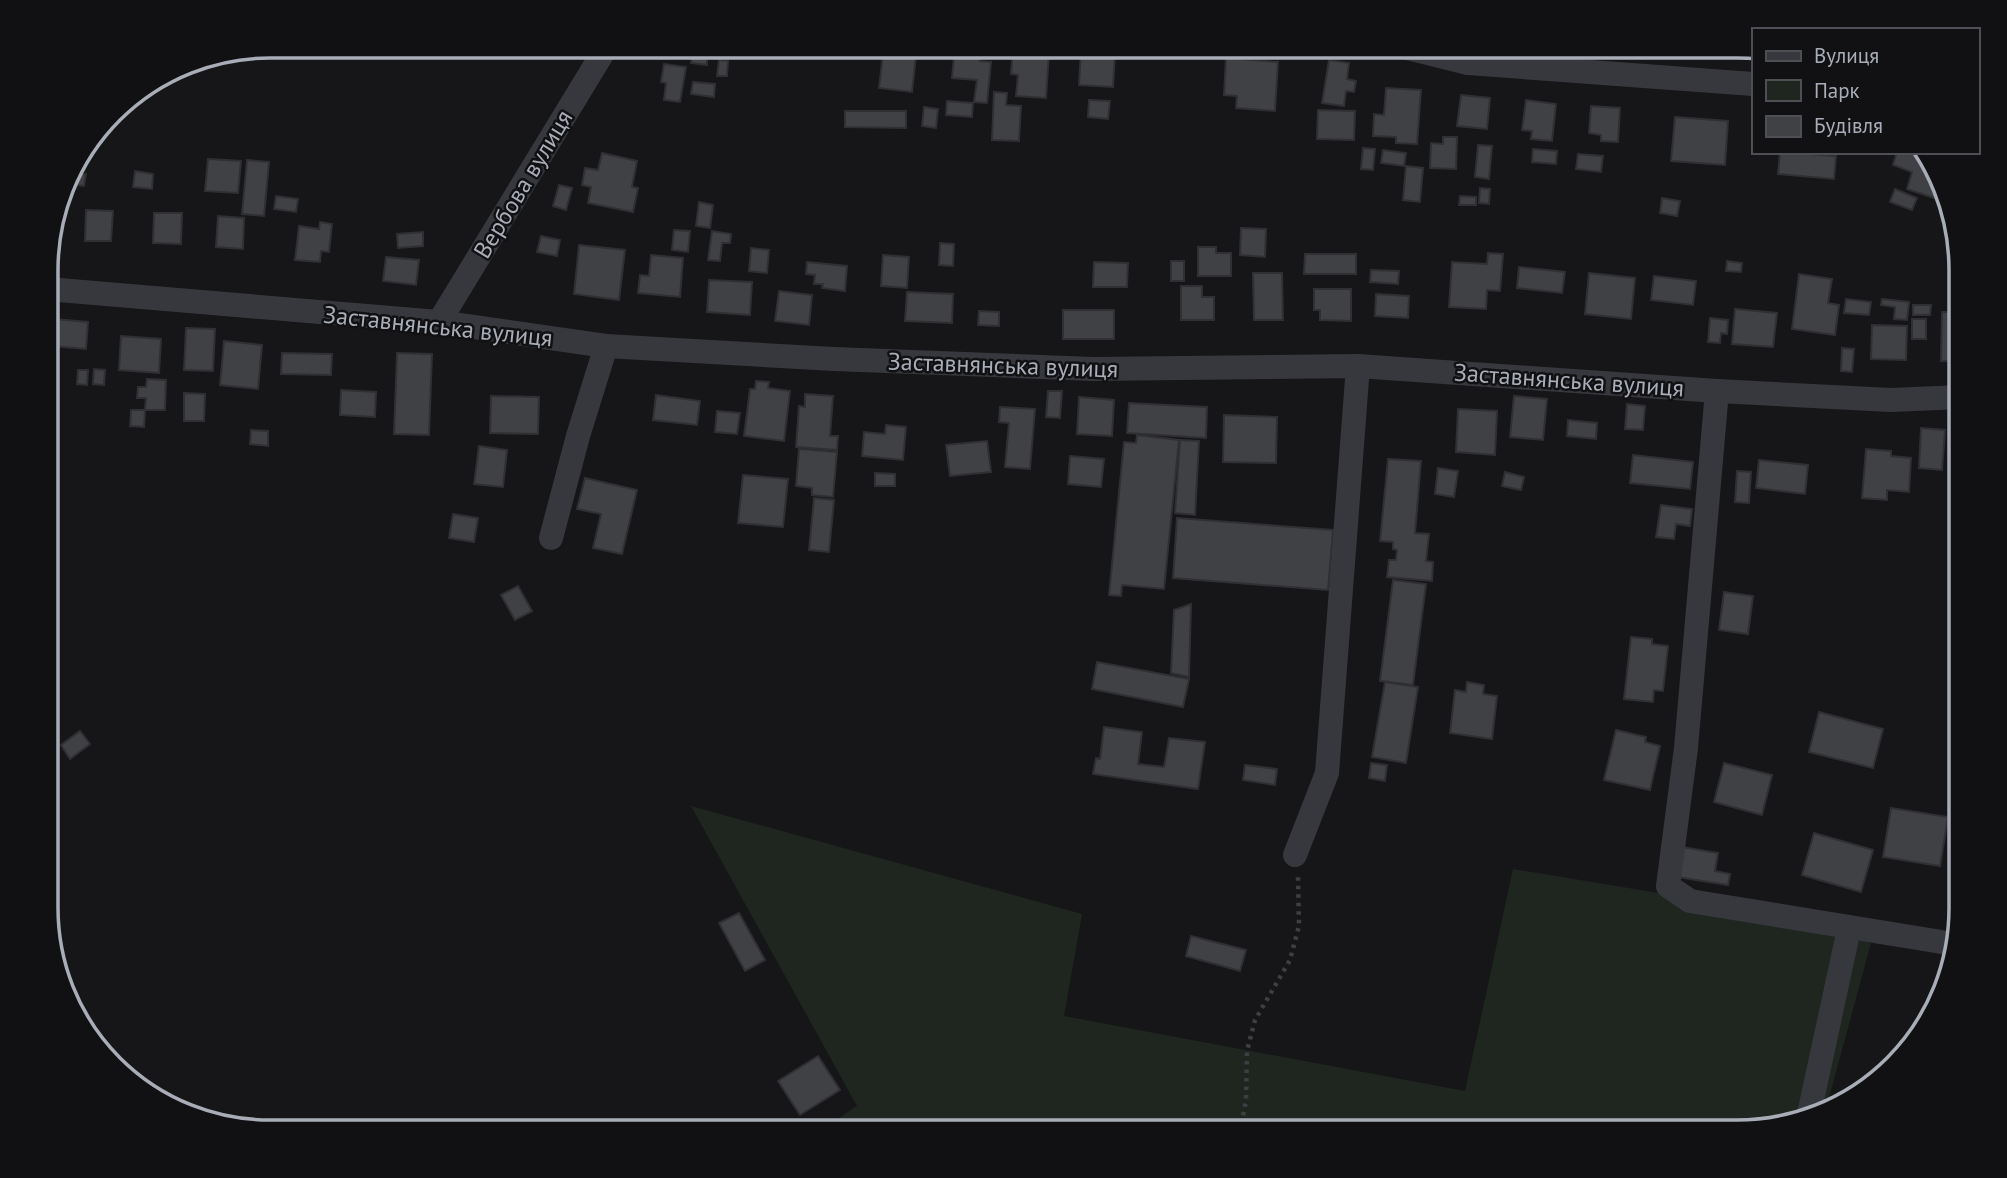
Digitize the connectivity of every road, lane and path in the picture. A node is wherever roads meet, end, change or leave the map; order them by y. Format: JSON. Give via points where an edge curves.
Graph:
{"nodes":[{"id":1,"x":600,"y":58,"type":"edge"},
{"id":2,"x":1448,"y":58,"type":"edge"},
{"id":3,"x":1752,"y":84,"type":"edge"},
{"id":4,"x":58,"y":290,"type":"edge"},
{"id":5,"x":439,"y":322,"type":"junction"},
{"id":6,"x":606,"y":346,"type":"junction"},
{"id":7,"x":1358,"y":366,"type":"junction"},
{"id":8,"x":1717,"y":391,"type":"junction"},
{"id":9,"x":1949,"y":398,"type":"edge"},
{"id":10,"x":551,"y":538,"type":"dead end"},
{"id":11,"x":1295,"y":855,"type":"joint"},
{"id":12,"x":1849,"y":929,"type":"junction"},
{"id":13,"x":1946,"y":942,"type":"edge"},
{"id":14,"x":1811,"y":1107,"type":"edge"},
{"id":15,"x":1242,"y":1120,"type":"edge"}],
"edges":[{"from":1,"to":5,"type":"street","name":"Вербова вулиця"},
{"from":2,"to":3,"type":"street"},
{"from":4,"to":5,"type":"street","name":"Заставнянська вулиця"},
{"from":5,"to":6,"type":"street","name":"Заставнянська вулиця"},
{"from":6,"to":7,"type":"street","name":"Заставнянська вулиця","via":[[1093,369]]},
{"from":6,"to":10,"type":"street"},
{"from":7,"to":8,"type":"street","name":"Заставнянська вулиця"},
{"from":7,"to":11,"type":"street","via":[[1327,773]]},
{"from":8,"to":9,"type":"street","name":"Заставнянська вулиця","via":[[1891,400]]},
{"from":8,"to":12,"type":"street","via":[[1686,748],[1668,886],[1690,901]]},
{"from":11,"to":15,"type":"path","via":[[1299,926],[1290,960],[1255,1020],[1247,1051]]},
{"from":12,"to":13,"type":"street"},
{"from":12,"to":14,"type":"street"}]}
